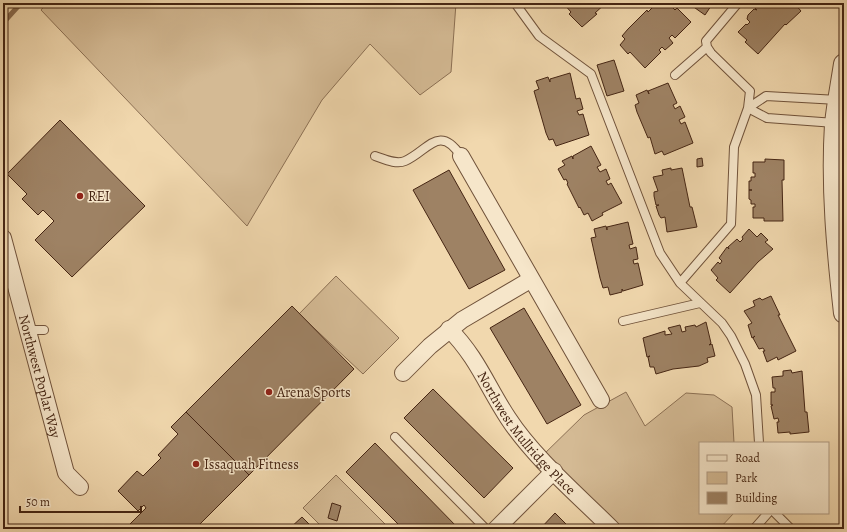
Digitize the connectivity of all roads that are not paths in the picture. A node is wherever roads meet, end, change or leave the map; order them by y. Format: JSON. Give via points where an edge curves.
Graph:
{"nodes":[{"id":1,"x":515,"y":3,"type":"edge"},
{"id":2,"x":738,"y":3,"type":"edge"},
{"id":3,"x":706,"y":47,"type":"junction"},
{"id":4,"x":844,"y":64,"type":"edge"},
{"id":5,"x":675,"y":75,"type":"dead end"},
{"id":6,"x":838,"y":100,"type":"junction"},
{"id":7,"x":748,"y":108,"type":"junction"},
{"id":8,"x":836,"y":124,"type":"junction"},
{"id":9,"x":375,"y":156,"type":"dead end"},
{"id":10,"x":461,"y":156,"type":"joint"},
{"id":11,"x":839,"y":214,"type":"edge"},
{"id":12,"x":3,"y":238,"type":"edge"},
{"id":13,"x":841,"y":259,"type":"edge"},
{"id":14,"x":530,"y":280,"type":"junction"},
{"id":15,"x":680,"y":283,"type":"junction"},
{"id":16,"x":700,"y":303,"type":"junction"},
{"id":17,"x":844,"y":313,"type":"edge"},
{"id":18,"x":623,"y":321,"type":"dead end"},
{"id":19,"x":450,"y":329,"type":"junction"},
{"id":20,"x":27,"y":330,"type":"junction"},
{"id":21,"x":44,"y":330,"type":"dead end"},
{"id":22,"x":403,"y":373,"type":"dead end"},
{"id":23,"x":601,"y":400,"type":"dead end"},
{"id":24,"x":395,"y":437,"type":"dead end"},
{"id":25,"x":759,"y":442,"type":"edge"},
{"id":26,"x":554,"y":471,"type":"junction"},
{"id":27,"x":80,"y":487,"type":"dead end"},
{"id":28,"x":767,"y":514,"type":"edge"},
{"id":29,"x":776,"y":514,"type":"edge"},
{"id":30,"x":486,"y":529,"type":"edge"},
{"id":31,"x":496,"y":529,"type":"edge"},
{"id":32,"x":612,"y":529,"type":"edge"},
{"id":33,"x":754,"y":529,"type":"edge"},
{"id":34,"x":791,"y":529,"type":"edge"}],
"edges":[{"from":1,"to":15,"type":"lane","via":[[539,36],[591,74],[653,237],[660,253]]},
{"from":2,"to":3,"type":"lane","via":[[706,40]]},
{"from":3,"to":5,"type":"lane"},
{"from":3,"to":7,"type":"lane","via":[[750,91]]},
{"from":4,"to":6,"type":"street"},
{"from":6,"to":7,"type":"lane","via":[[766,96]]},
{"from":6,"to":8,"type":"street"},
{"from":7,"to":8,"type":"lane","via":[[767,118]]},
{"from":7,"to":15,"type":"lane","via":[[734,147],[731,224]]},
{"from":8,"to":11,"type":"street","via":[[834,171]]},
{"from":9,"to":10,"type":"lane","via":[[395,162],[405,161],[438,140],[447,141]]},
{"from":10,"to":14,"type":"street"},
{"from":11,"to":13,"type":"street"},
{"from":12,"to":20,"type":"street","name":"Northwest Poplar Way"},
{"from":13,"to":17,"type":"street"},
{"from":14,"to":19,"type":"street"},
{"from":14,"to":23,"type":"street"},
{"from":15,"to":16,"type":"lane"},
{"from":16,"to":18,"type":"lane"},
{"from":16,"to":25,"type":"lane","via":[[722,323],[750,374],[756,395]]},
{"from":19,"to":22,"type":"street"},
{"from":19,"to":26,"type":"street","name":"Northwest Mullridge Place","via":[[469,351],[508,418]]},
{"from":20,"to":21,"type":"lane"},
{"from":20,"to":27,"type":"street","name":"Northwest Poplar Way","via":[[66,473]]},
{"from":24,"to":30,"type":"lane"},
{"from":26,"to":31,"type":"street"},
{"from":26,"to":32,"type":"street","name":"Northwest Mullridge Place"},
{"from":28,"to":33,"type":"lane"},
{"from":29,"to":34,"type":"lane"}]}
